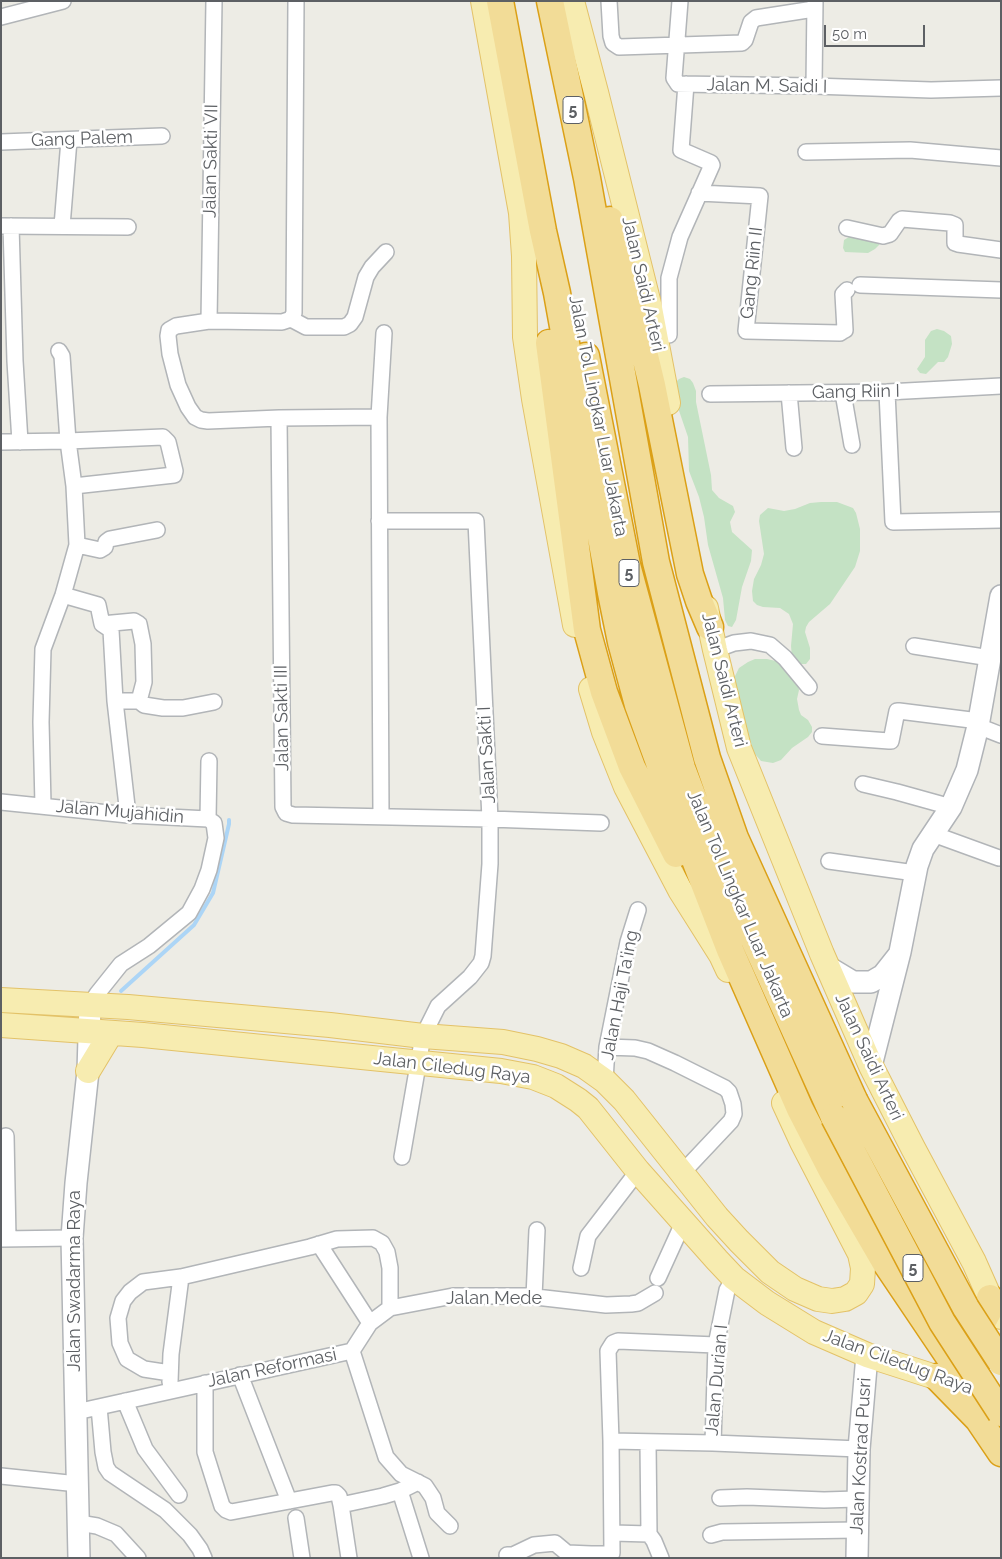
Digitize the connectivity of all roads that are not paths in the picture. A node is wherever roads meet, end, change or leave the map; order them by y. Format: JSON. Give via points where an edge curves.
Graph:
{"nodes":[{"id":1,"x":63,"y":1,"type":"edge"},
{"id":2,"x":214,"y":1,"type":"edge"},
{"id":3,"x":296,"y":1,"type":"edge"},
{"id":4,"x":483,"y":1,"type":"edge"},
{"id":5,"x":500,"y":1,"type":"edge"},
{"id":6,"x":516,"y":1,"type":"edge"},
{"id":7,"x":550,"y":1,"type":"edge"},
{"id":8,"x":572,"y":1,"type":"edge"},
{"id":9,"x":608,"y":1,"type":"edge"},
{"id":10,"x":680,"y":1,"type":"edge"},
{"id":11,"x":815,"y":5,"type":"edge"},
{"id":12,"x":1,"y":17,"type":"edge"},
{"id":13,"x":613,"y":43,"type":"junction"},
{"id":14,"x":675,"y":45,"type":"junction"},
{"id":15,"x":584,"y":47,"type":"junction"},
{"id":16,"x":686,"y":84,"type":"junction"},
{"id":17,"x":814,"y":86,"type":"junction"},
{"id":18,"x":1001,"y":88,"type":"edge"},
{"id":19,"x":162,"y":136,"type":"dead end"},
{"id":20,"x":69,"y":140,"type":"junction"},
{"id":21,"x":1,"y":142,"type":"edge"},
{"id":22,"x":806,"y":152,"type":"dead end"},
{"id":23,"x":1001,"y":158,"type":"edge"},
{"id":24,"x":587,"y":178,"type":"junction"},
{"id":25,"x":699,"y":193,"type":"junction"},
{"id":26,"x":6,"y":226,"type":"edge"},
{"id":27,"x":62,"y":226,"type":"junction"},
{"id":28,"x":128,"y":227,"type":"dead end"},
{"id":29,"x":847,"y":228,"type":"dead end"},
{"id":30,"x":543,"y":231,"type":"junction"},
{"id":31,"x":1001,"y":250,"type":"edge"},
{"id":32,"x":386,"y":252,"type":"dead end"},
{"id":33,"x":1001,"y":290,"type":"edge"},
{"id":34,"x":291,"y":319,"type":"junction"},
{"id":35,"x":209,"y":321,"type":"junction"},
{"id":36,"x":384,"y":333,"type":"dead end"},
{"id":37,"x":669,"y":335,"type":"dead end"},
{"id":38,"x":59,"y":351,"type":"dead end"},
{"id":39,"x":1001,"y":386,"type":"edge"},
{"id":40,"x":887,"y":392,"type":"junction"},
{"id":41,"x":789,"y":393,"type":"junction"},
{"id":42,"x":843,"y":393,"type":"junction"},
{"id":43,"x":710,"y":394,"type":"dead end"},
{"id":44,"x":379,"y":417,"type":"junction"},
{"id":45,"x":279,"y":418,"type":"junction"},
{"id":46,"x":68,"y":441,"type":"junction"},
{"id":47,"x":1,"y":442,"type":"edge"},
{"id":48,"x":20,"y":442,"type":"junction"},
{"id":49,"x":852,"y":445,"type":"dead end"},
{"id":50,"x":794,"y":448,"type":"dead end"},
{"id":51,"x":74,"y":486,"type":"junction"},
{"id":52,"x":1001,"y":520,"type":"edge"},
{"id":53,"x":380,"y":521,"type":"junction"},
{"id":54,"x":157,"y":530,"type":"dead end"},
{"id":55,"x":77,"y":545,"type":"junction"},
{"id":56,"x":63,"y":595,"type":"junction"},
{"id":57,"x":1001,"y":596,"type":"edge"},
{"id":58,"x":102,"y":624,"type":"junction"},
{"id":59,"x":712,"y":638,"type":"junction"},
{"id":60,"x":914,"y":646,"type":"dead end"},
{"id":61,"x":993,"y":667,"type":"edge"},
{"id":62,"x":809,"y":687,"type":"dead end"},
{"id":63,"x":115,"y":701,"type":"junction"},
{"id":64,"x":139,"y":701,"type":"junction"},
{"id":65,"x":214,"y":702,"type":"dead end"},
{"id":66,"x":978,"y":724,"type":"junction"},
{"id":67,"x":1001,"y":735,"type":"edge"},
{"id":68,"x":822,"y":736,"type":"dead end"},
{"id":69,"x":209,"y":762,"type":"dead end"},
{"id":70,"x":863,"y":784,"type":"dead end"},
{"id":71,"x":1,"y":802,"type":"edge"},
{"id":72,"x":43,"y":806,"type":"junction"},
{"id":73,"x":951,"y":807,"type":"junction"},
{"id":74,"x":128,"y":815,"type":"junction"},
{"id":75,"x":381,"y":816,"type":"junction"},
{"id":76,"x":208,"y":819,"type":"junction"},
{"id":77,"x":490,"y":819,"type":"junction"},
{"id":78,"x":601,"y":823,"type":"dead end"},
{"id":79,"x":934,"y":834,"type":"junction"},
{"id":80,"x":999,"y":858,"type":"dead end"},
{"id":81,"x":829,"y":860,"type":"dead end"},
{"id":82,"x":915,"y":873,"type":"junction"},
{"id":83,"x":638,"y":910,"type":"dead end"},
{"id":84,"x":900,"y":952,"type":"junction"},
{"id":85,"x":721,"y":955,"type":"junction"},
{"id":86,"x":828,"y":967,"type":"junction"},
{"id":87,"x":1,"y":1000,"type":"edge"},
{"id":88,"x":108,"y":1006,"type":"junction"},
{"id":89,"x":1,"y":1025,"type":"edge"},
{"id":90,"x":103,"y":1033,"type":"junction"},
{"id":91,"x":423,"y":1036,"type":"junction"},
{"id":92,"x":608,"y":1047,"type":"junction"},
{"id":93,"x":417,"y":1062,"type":"junction"},
{"id":94,"x":88,"y":1064,"type":"junction"},
{"id":95,"x":871,"y":1066,"type":"junction"},
{"id":96,"x":605,"y":1081,"type":"junction"},
{"id":97,"x":714,"y":1094,"type":"dead end"},
{"id":98,"x":733,"y":1104,"type":"junction"},
{"id":99,"x":6,"y":1136,"type":"dead end"},
{"id":100,"x":402,"y":1157,"type":"dead end"},
{"id":101,"x":638,"y":1171,"type":"junction"},
{"id":102,"x":682,"y":1173,"type":"junction"},
{"id":103,"x":683,"y":1223,"type":"junction"},
{"id":104,"x":537,"y":1230,"type":"dead end"},
{"id":105,"x":72,"y":1238,"type":"junction"},
{"id":106,"x":4,"y":1239,"type":"edge"},
{"id":107,"x":319,"y":1244,"type":"junction"},
{"id":108,"x":581,"y":1268,"type":"dead end"},
{"id":109,"x":181,"y":1277,"type":"junction"},
{"id":110,"x":658,"y":1278,"type":"dead end"},
{"id":111,"x":734,"y":1278,"type":"junction"},
{"id":112,"x":655,"y":1293,"type":"dead end"},
{"id":113,"x":534,"y":1297,"type":"junction"},
{"id":114,"x":996,"y":1307,"type":"edge"},
{"id":115,"x":390,"y":1308,"type":"junction"},
{"id":116,"x":920,"y":1316,"type":"junction"},
{"id":117,"x":370,"y":1323,"type":"junction"},
{"id":118,"x":716,"y":1345,"type":"junction"},
{"id":119,"x":352,"y":1351,"type":"junction"},
{"id":120,"x":867,"y":1355,"type":"junction"},
{"id":121,"x":1001,"y":1362,"type":"edge"},
{"id":122,"x":1001,"y":1368,"type":"edge"},
{"id":123,"x":170,"y":1373,"type":"junction"},
{"id":124,"x":240,"y":1375,"type":"junction"},
{"id":125,"x":937,"y":1377,"type":"junction"},
{"id":126,"x":205,"y":1383,"type":"junction"},
{"id":127,"x":970,"y":1388,"type":"junction"},
{"id":128,"x":171,"y":1390,"type":"junction"},
{"id":129,"x":1001,"y":1398,"type":"edge"},
{"id":130,"x":125,"y":1401,"type":"junction"},
{"id":131,"x":89,"y":1409,"type":"junction"},
{"id":132,"x":1001,"y":1413,"type":"edge"},
{"id":133,"x":612,"y":1441,"type":"junction"},
{"id":134,"x":648,"y":1443,"type":"junction"},
{"id":135,"x":713,"y":1443,"type":"junction"},
{"id":136,"x":859,"y":1450,"type":"junction"},
{"id":137,"x":1001,"y":1453,"type":"edge"},
{"id":138,"x":1,"y":1476,"type":"edge"},
{"id":139,"x":418,"y":1482,"type":"junction"},
{"id":140,"x":78,"y":1484,"type":"junction"},
{"id":141,"x":400,"y":1490,"type":"junction"},
{"id":142,"x":179,"y":1494,"type":"dead end"},
{"id":143,"x":720,"y":1498,"type":"dead end"},
{"id":144,"x":857,"y":1499,"type":"junction"},
{"id":145,"x":289,"y":1501,"type":"junction"},
{"id":146,"x":342,"y":1505,"type":"junction"},
{"id":147,"x":296,"y":1518,"type":"dead end"},
{"id":148,"x":79,"y":1523,"type":"junction"},
{"id":149,"x":450,"y":1526,"type":"dead end"},
{"id":150,"x":857,"y":1530,"type":"junction"},
{"id":151,"x":613,"y":1533,"type":"junction"},
{"id":152,"x":649,"y":1534,"type":"junction"},
{"id":153,"x":711,"y":1535,"type":"dead end"},
{"id":154,"x":591,"y":1556,"type":"edge"},
{"id":155,"x":505,"y":1557,"type":"edge"},
{"id":156,"x":79,"y":1558,"type":"edge"},
{"id":157,"x":138,"y":1558,"type":"edge"},
{"id":158,"x":204,"y":1558,"type":"edge"},
{"id":159,"x":302,"y":1558,"type":"edge"},
{"id":160,"x":349,"y":1558,"type":"edge"},
{"id":161,"x":420,"y":1558,"type":"edge"},
{"id":162,"x":660,"y":1558,"type":"edge"},
{"id":163,"x":857,"y":1558,"type":"edge"}],
"edges":[{"from":1,"to":12,"type":"street"},
{"from":2,"to":35,"type":"street","name":"Jalan Sakti VII"},
{"from":3,"to":34,"type":"street","via":[[294,313]]},
{"from":4,"to":85,"type":"main road","via":[[522,213],[526,337],[534,399],[584,666],[604,732],[626,787],[680,890]]},
{"from":5,"to":30,"type":"highway"},
{"from":6,"to":132,"type":"highway","name":"Jalan Tol Lingkar Luar Jakarta","number":"5","bridge":true,"via":[[627,565],[682,768],[712,847],[834,1117],[942,1322]]},
{"from":7,"to":24,"type":"highway","name":"Jalan Tol Lingkar Luar Jakarta","number":"5"},
{"from":8,"to":15,"type":"main road","name":"Jalan Saidi Arteri"},
{"from":9,"to":13,"type":"street"},
{"from":10,"to":14,"type":"street"},
{"from":11,"to":14,"type":"street","via":[[756,18],[742,43]]},
{"from":11,"to":17,"type":"street"},
{"from":13,"to":14,"type":"street","via":[[619,47]]},
{"from":13,"to":15,"type":"street"},
{"from":14,"to":16,"type":"street","name":"Jalan M. Saidi I","via":[[674,78],[678,84]]},
{"from":15,"to":59,"type":"main road","name":"Jalan Saidi Arteri","via":[[650,308]]},
{"from":16,"to":17,"type":"street","name":"Jalan M. Saidi I"},
{"from":16,"to":25,"type":"street","via":[[681,150],[712,164]]},
{"from":17,"to":18,"type":"street","name":"Jalan M. Saidi I","via":[[931,90]]},
{"from":19,"to":20,"type":"street","name":"Gang Palem"},
{"from":20,"to":21,"type":"street","name":"Gang Palem"},
{"from":20,"to":27,"type":"street"},
{"from":22,"to":23,"type":"street","via":[[910,150]]},
{"from":24,"to":59,"type":"highway","via":[[603,198],[627,281],[652,385],[690,574]]},
{"from":24,"to":121,"type":"highway","name":"Jalan Tol Lingkar Luar Jakarta","number":"5","bridge":true,"via":[[656,562],[708,758],[735,838],[854,1100],[966,1308]]},
{"from":25,"to":33,"type":"street","name":"Gang Riin II","via":[[760,196],[746,331],[843,332],[843,294],[854,288]]},
{"from":25,"to":37,"type":"street","via":[[680,237],[669,278]]},
{"from":26,"to":27,"type":"street"},
{"from":26,"to":48,"type":"street"},
{"from":27,"to":28,"type":"street"},
{"from":29,"to":31,"type":"street","via":[[883,236],[890,234],[900,220],[950,223],[955,225],[955,243]]},
{"from":30,"to":85,"type":"highway","via":[[543,294],[587,630],[604,692],[632,767],[660,820]]},
{"from":30,"to":116,"type":"highway","via":[[621,642],[638,705],[730,950],[800,1109],[832,1171]]},
{"from":32,"to":34,"type":"street","via":[[366,277],[350,324],[344,328],[306,327]]},
{"from":34,"to":35,"type":"street","via":[[282,322]]},
{"from":35,"to":45,"type":"street","via":[[169,330],[170,354],[188,407],[196,417],[208,421]]},
{"from":36,"to":44,"type":"street"},
{"from":38,"to":46,"type":"street","name":"Jalan Mujahidin"},
{"from":39,"to":40,"type":"street","name":"Gang Riin I"},
{"from":40,"to":42,"type":"street","name":"Gang Riin I"},
{"from":40,"to":52,"type":"street","via":[[893,522]]},
{"from":41,"to":42,"type":"street","name":"Gang Riin I"},
{"from":41,"to":43,"type":"street","name":"Gang Riin I"},
{"from":41,"to":50,"type":"street"},
{"from":42,"to":49,"type":"street"},
{"from":44,"to":45,"type":"street"},
{"from":44,"to":53,"type":"street"},
{"from":45,"to":75,"type":"street","name":"Jalan Sakti III","via":[[283,807],[286,813],[293,815]]},
{"from":46,"to":48,"type":"street"},
{"from":46,"to":51,"type":"street","name":"Jalan Mujahidin"},
{"from":46,"to":51,"type":"street","via":[[163,437],[168,442],[175,471],[174,475]]},
{"from":47,"to":48,"type":"street"},
{"from":51,"to":55,"type":"street","name":"Jalan Mujahidin"},
{"from":53,"to":75,"type":"street"},
{"from":53,"to":77,"type":"street","name":"Jalan Sakti I","via":[[476,521]]},
{"from":54,"to":55,"type":"street","via":[[110,539],[100,550]]},
{"from":55,"to":56,"type":"street","name":"Jalan Mujahidin"},
{"from":56,"to":58,"type":"street","via":[[98,606]]},
{"from":56,"to":72,"type":"street","name":"Jalan Mujahidin","via":[[43,649]]},
{"from":57,"to":61,"type":"street"},
{"from":58,"to":63,"type":"street","via":[[111,630]]},
{"from":58,"to":64,"type":"street","via":[[134,621],[138,624],[143,644],[144,682]]},
{"from":59,"to":62,"type":"street","via":[[770,645]]},
{"from":59,"to":86,"type":"main road","name":"Jalan Saidi Arteri","via":[[739,748]]},
{"from":60,"to":61,"type":"street"},
{"from":61,"to":66,"type":"street"},
{"from":63,"to":64,"type":"street"},
{"from":63,"to":74,"type":"street"},
{"from":64,"to":65,"type":"street","via":[[144,705],[183,708]]},
{"from":66,"to":67,"type":"street"},
{"from":66,"to":68,"type":"street","via":[[897,711],[891,741]]},
{"from":66,"to":73,"type":"street","via":[[967,770]]},
{"from":69,"to":76,"type":"street"},
{"from":70,"to":73,"type":"street"},
{"from":71,"to":72,"type":"street"},
{"from":72,"to":74,"type":"street","name":"Jalan Mujahidin"},
{"from":73,"to":79,"type":"street"},
{"from":74,"to":76,"type":"street","name":"Jalan Mujahidin"},
{"from":75,"to":77,"type":"street","name":"Jalan Sakti III"},
{"from":76,"to":88,"type":"street","name":"Jalan Mujahidin","via":[[214,823],[216,838],[202,889],[189,913],[121,964],[97,994]]},
{"from":77,"to":78,"type":"street","name":"Jalan Sakti III"},
{"from":77,"to":91,"type":"street","name":"Jalan Sakti I","via":[[490,864],[481,963],[438,1006]]},
{"from":79,"to":80,"type":"street"},
{"from":79,"to":82,"type":"street","via":[[923,849]]},
{"from":81,"to":82,"type":"street"},
{"from":82,"to":84,"type":"street"},
{"from":83,"to":92,"type":"street","name":"Jalan Haji Ta'ing","via":[[628,942]]},
{"from":84,"to":86,"type":"street","via":[[882,975],[870,982],[853,982]]},
{"from":84,"to":95,"type":"street"},
{"from":85,"to":102,"type":"main road","name":"Jalan Ciledug Raya","via":[[778,1092],[860,1254],[863,1274],[859,1289],[848,1298],[832,1301],[795,1289],[770,1272],[738,1241]]},
{"from":86,"to":95,"type":"main road","name":"Jalan Saidi Arteri"},
{"from":87,"to":88,"type":"main road","name":"Jalan Ciledug Raya"},
{"from":88,"to":90,"type":"street"},
{"from":88,"to":91,"type":"main road","name":"Jalan Ciledug Raya"},
{"from":89,"to":90,"type":"main road","name":"Jalan Ciledug Raya"},
{"from":90,"to":93,"type":"main road","name":"Jalan Ciledug Raya"},
{"from":90,"to":94,"type":"main road"},
{"from":90,"to":94,"type":"main road","via":[[83,1047]]},
{"from":91,"to":93,"type":"street","name":"Jalan Sakti I"},
{"from":91,"to":96,"type":"main road","name":"Jalan Ciledug Raya","via":[[503,1042],[537,1049],[584,1066]]},
{"from":92,"to":96,"type":"street","name":"Jalan Haji Ta'ing"},
{"from":92,"to":98,"type":"street","via":[[635,1048],[675,1062],[725,1088]]},
{"from":93,"to":100,"type":"street","name":"Jalan Sakti I"},
{"from":93,"to":101,"type":"main road","name":"Jalan Ciledug Raya","via":[[501,1071],[533,1077],[556,1086],[588,1108]]},
{"from":94,"to":105,"type":"street","name":"Jalan Swadarma Raya"},
{"from":95,"to":114,"type":"main road","name":"Jalan Saidi Arteri"},
{"from":96,"to":102,"type":"main road","name":"Jalan Ciledug Raya"},
{"from":97,"to":98,"type":"street"},
{"from":98,"to":102,"type":"street","via":[[731,1121]]},
{"from":99,"to":106,"type":"street"},
{"from":101,"to":103,"type":"main road","name":"Jalan Ciledug Raya"},
{"from":101,"to":108,"type":"street","via":[[588,1236]]},
{"from":103,"to":110,"type":"street"},
{"from":103,"to":111,"type":"main road","name":"Jalan Ciledug Raya"},
{"from":104,"to":113,"type":"street"},
{"from":105,"to":106,"type":"street"},
{"from":105,"to":131,"type":"street","name":"Jalan Swadarma Raya"},
{"from":107,"to":109,"type":"street"},
{"from":107,"to":115,"type":"street","via":[[337,1239],[373,1238],[382,1244],[390,1268]]},
{"from":107,"to":117,"type":"street"},
{"from":109,"to":123,"type":"street"},
{"from":109,"to":123,"type":"street","via":[[143,1282],[123,1301],[118,1318],[120,1344],[127,1359],[144,1369]]},
{"from":111,"to":118,"type":"street","name":"Jalan Durian I","via":[[727,1290]]},
{"from":111,"to":120,"type":"main road","name":"Jalan Ciledug Raya","via":[[814,1332]]},
{"from":112,"to":113,"type":"street","name":"Jalan Mede","via":[[638,1303],[606,1305]]},
{"from":113,"to":115,"type":"street","name":"Jalan Mede","via":[[453,1296]]},
{"from":114,"to":116,"type":"highway","via":[[972,1332],[962,1336],[942,1334]]},
{"from":115,"to":117,"type":"street","name":"Jalan Mede"},
{"from":116,"to":127,"type":"highway"},
{"from":117,"to":119,"type":"street","name":"Jalan Mede"},
{"from":118,"to":133,"type":"street","via":[[613,1343],[608,1351]]},
{"from":118,"to":135,"type":"street","name":"Jalan Durian I"},
{"from":119,"to":124,"type":"street","name":"Jalan Reformasi"},
{"from":119,"to":139,"type":"street","name":"Jalan Reformasi","via":[[386,1457],[401,1474]]},
{"from":120,"to":125,"type":"main road","name":"Jalan Ciledug Raya"},
{"from":120,"to":136,"type":"street","name":"Jalan Kostrad Pusri"},
{"from":122,"to":127,"type":"main road"},
{"from":123,"to":128,"type":"street"},
{"from":124,"to":126,"type":"street","name":"Jalan Reformasi"},
{"from":124,"to":145,"type":"street"},
{"from":125,"to":127,"type":"main road","name":"Jalan Ciledug Raya"},
{"from":125,"to":137,"type":"highway","via":[[978,1419]]},
{"from":126,"to":128,"type":"street","name":"Jalan Reformasi"},
{"from":126,"to":145,"type":"street","via":[[206,1452],[222,1506],[231,1512]]},
{"from":127,"to":129,"type":"main road","name":"Jalan Ciledug Raya"},
{"from":128,"to":130,"type":"street","name":"Jalan Reformasi"},
{"from":130,"to":131,"type":"street","name":"Jalan Reformasi"},
{"from":130,"to":142,"type":"street","via":[[145,1450]]},
{"from":131,"to":140,"type":"street","name":"Jalan Swadarma Raya"},
{"from":131,"to":158,"type":"street","via":[[110,1473],[165,1510],[190,1535]]},
{"from":133,"to":134,"type":"street","name":"Jalan Durian I"},
{"from":133,"to":151,"type":"street"},
{"from":134,"to":135,"type":"street","name":"Jalan Durian I"},
{"from":134,"to":152,"type":"street"},
{"from":135,"to":136,"type":"street"},
{"from":136,"to":144,"type":"street","name":"Jalan Kostrad Pusri"},
{"from":138,"to":140,"type":"street"},
{"from":139,"to":141,"type":"street"},
{"from":139,"to":149,"type":"street","name":"Jalan Reformasi","via":[[426,1486],[437,1513]]},
{"from":140,"to":148,"type":"street","name":"Jalan Swadarma Raya"},
{"from":141,"to":146,"type":"street"},
{"from":141,"to":161,"type":"street"},
{"from":143,"to":144,"type":"street"},
{"from":144,"to":150,"type":"street","name":"Jalan Kostrad Pusri"},
{"from":145,"to":146,"type":"street","via":[[332,1492],[339,1496]]},
{"from":146,"to":160,"type":"street"},
{"from":147,"to":159,"type":"street"},
{"from":148,"to":156,"type":"street","name":"Jalan Swadarma Raya"},
{"from":148,"to":157,"type":"street","via":[[116,1534]]},
{"from":150,"to":153,"type":"street","via":[[722,1532]]},
{"from":150,"to":163,"type":"street","name":"Jalan Kostrad Pusri"},
{"from":151,"to":152,"type":"street"},
{"from":151,"to":154,"type":"street","via":[[612,1552]]},
{"from":152,"to":162,"type":"street"},
{"from":154,"to":155,"type":"street","via":[[568,1554],[555,1543],[534,1545]]}]}
